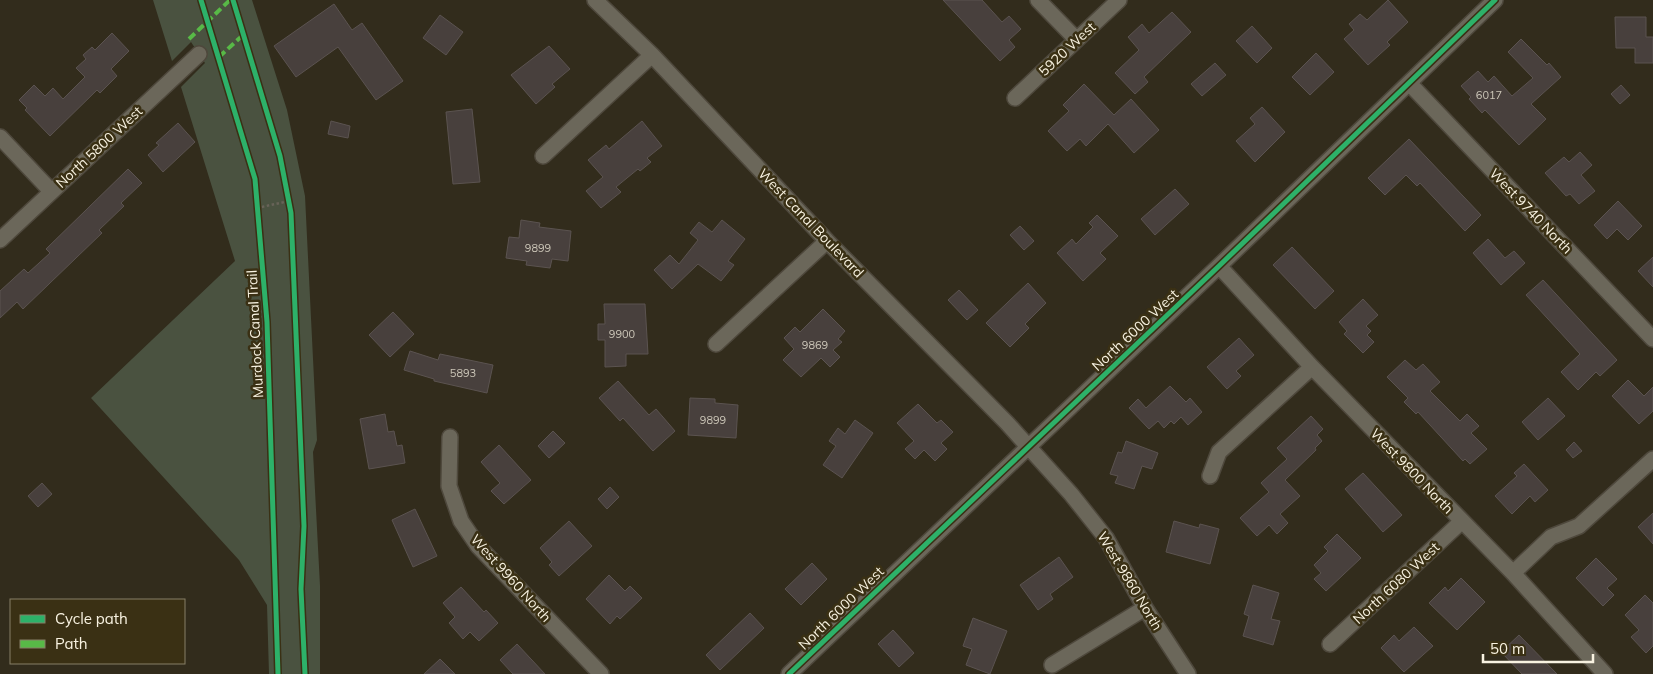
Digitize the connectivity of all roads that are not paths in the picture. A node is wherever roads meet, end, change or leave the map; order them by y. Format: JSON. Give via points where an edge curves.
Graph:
{"nodes":[{"id":1,"x":595,"y":0,"type":"edge"},
{"id":2,"x":1038,"y":0,"type":"edge"},
{"id":3,"x":1118,"y":0,"type":"edge"},
{"id":4,"x":1495,"y":0,"type":"edge"},
{"id":5,"x":1076,"y":39,"type":"junction"},
{"id":6,"x":200,"y":54,"type":"dead end"},
{"id":7,"x":652,"y":55,"type":"junction"},
{"id":8,"x":1410,"y":83,"type":"junction"},
{"id":9,"x":1015,"y":98,"type":"dead end"},
{"id":10,"x":0,"y":137,"type":"edge"},
{"id":11,"x":543,"y":156,"type":"dead end"},
{"id":12,"x":51,"y":191,"type":"junction"},
{"id":13,"x":0,"y":240,"type":"edge"},
{"id":14,"x":827,"y":241,"type":"junction"},
{"id":15,"x":1219,"y":266,"type":"junction"},
{"id":16,"x":1653,"y":339,"type":"edge"},
{"id":17,"x":716,"y":344,"type":"dead end"},
{"id":18,"x":1312,"y":367,"type":"junction"},
{"id":19,"x":450,"y":437,"type":"dead end"},
{"id":20,"x":1027,"y":446,"type":"junction"},
{"id":21,"x":1653,"y":459,"type":"edge"},
{"id":22,"x":1210,"y":476,"type":"dead end"},
{"id":23,"x":1461,"y":522,"type":"junction"},
{"id":24,"x":1513,"y":573,"type":"junction"},
{"id":25,"x":1145,"y":608,"type":"junction"},
{"id":26,"x":1330,"y":644,"type":"dead end"},
{"id":27,"x":1052,"y":665,"type":"dead end"},
{"id":28,"x":601,"y":674,"type":"edge"},
{"id":29,"x":789,"y":674,"type":"edge"},
{"id":30,"x":1188,"y":674,"type":"edge"},
{"id":31,"x":1605,"y":674,"type":"edge"}],
"edges":[{"from":1,"to":7,"type":"street","name":"West Canal Boulevard"},
{"from":2,"to":5,"type":"street"},
{"from":3,"to":5,"type":"street","name":"5920 West"},
{"from":4,"to":8,"type":"street","name":"North 6000 West"},
{"from":5,"to":9,"type":"street","name":"5920 West"},
{"from":6,"to":12,"type":"street","name":"North 5800 West"},
{"from":7,"to":11,"type":"street"},
{"from":7,"to":14,"type":"street","name":"West Canal Boulevard"},
{"from":8,"to":15,"type":"street","name":"North 6000 West"},
{"from":8,"to":16,"type":"street","name":"West 9740 North"},
{"from":10,"to":12,"type":"street"},
{"from":12,"to":13,"type":"street","name":"North 5800 West"},
{"from":14,"to":17,"type":"street"},
{"from":14,"to":20,"type":"street","name":"West Canal Boulevard"},
{"from":15,"to":18,"type":"street","name":"West 9800 North"},
{"from":15,"to":20,"type":"street","name":"North 6000 West"},
{"from":18,"to":22,"type":"street","via":[[1219,452]]},
{"from":18,"to":23,"type":"street","name":"West 9800 North"},
{"from":19,"to":28,"type":"street","name":"West 9960 North","via":[[449,486],[461,521],[478,546]]},
{"from":20,"to":25,"type":"street","name":"West 9860 North","via":[[1106,538]]},
{"from":20,"to":29,"type":"street","name":"North 6000 West"},
{"from":21,"to":24,"type":"street","via":[[1579,526],[1551,537]]},
{"from":23,"to":24,"type":"street","name":"West 9800 North"},
{"from":23,"to":26,"type":"street","name":"North 6080 West"},
{"from":24,"to":31,"type":"street","name":"West 9800 North"},
{"from":25,"to":27,"type":"street"},
{"from":25,"to":30,"type":"street","name":"West 9860 North"}]}
